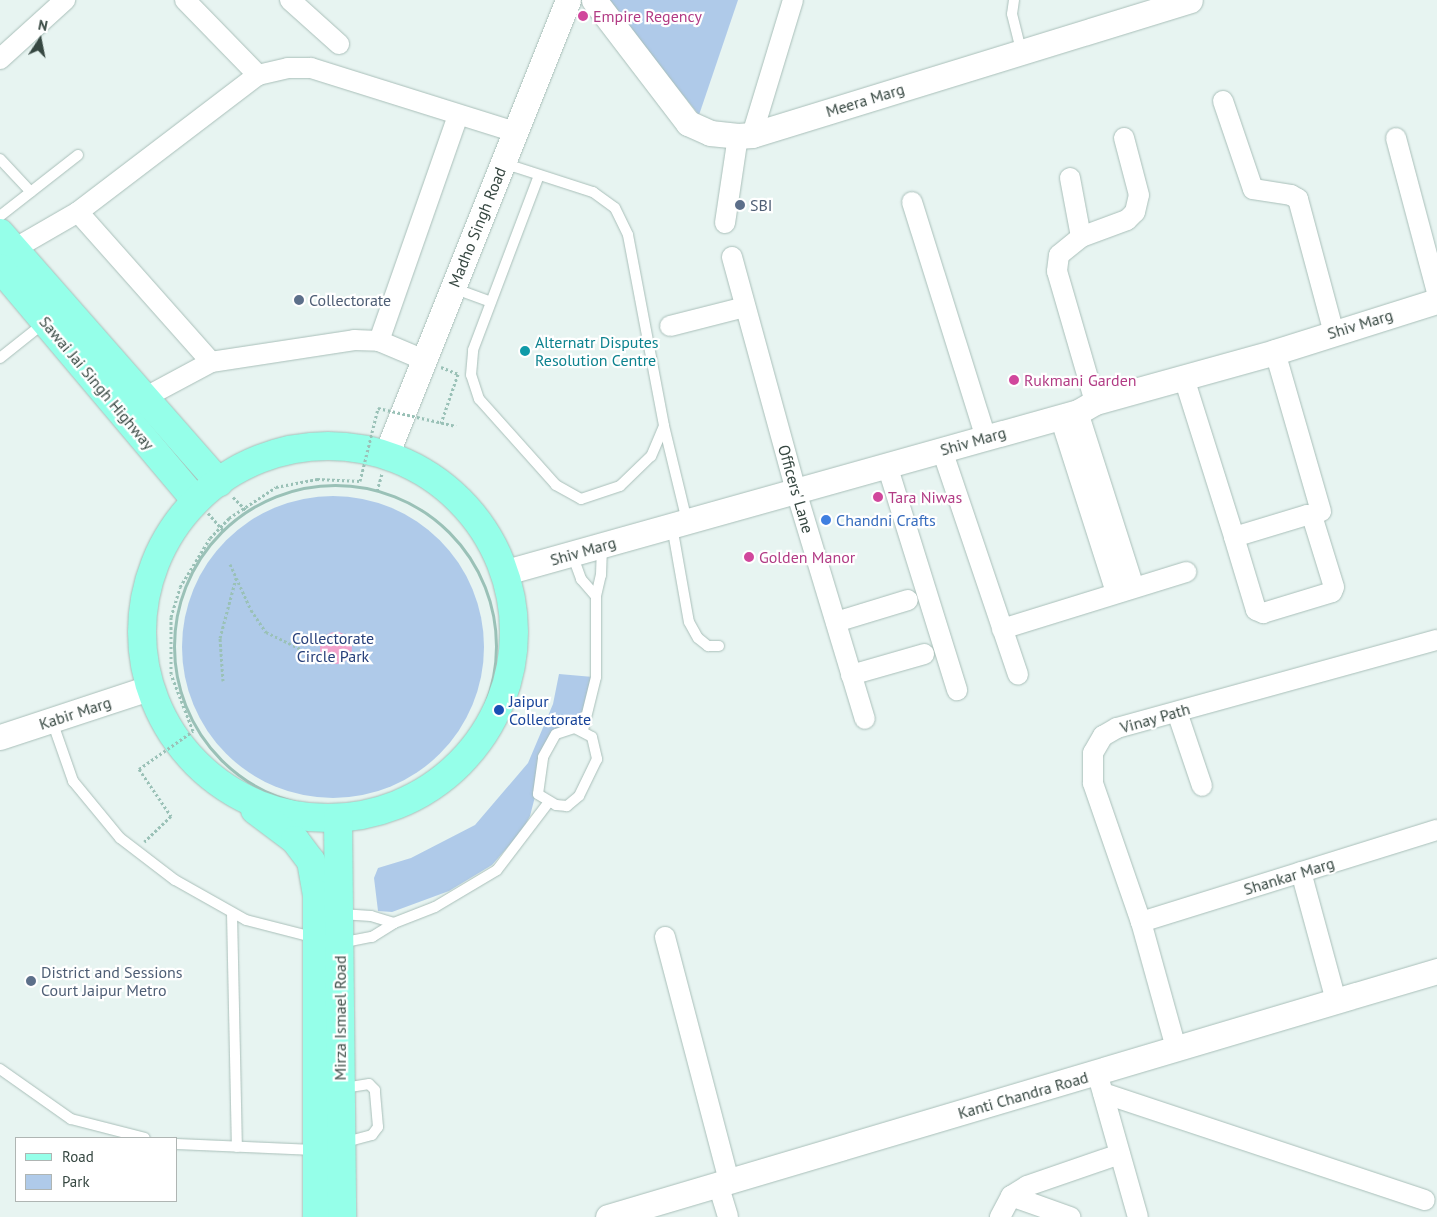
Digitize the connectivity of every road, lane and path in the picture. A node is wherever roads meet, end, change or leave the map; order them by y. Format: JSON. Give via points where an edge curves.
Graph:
{"nodes":[{"id":1,"x":65,"y":0,"type":"edge"},
{"id":2,"x":185,"y":0,"type":"edge"},
{"id":3,"x":290,"y":0,"type":"edge"},
{"id":4,"x":568,"y":0,"type":"edge"},
{"id":5,"x":594,"y":0,"type":"edge"},
{"id":6,"x":793,"y":0,"type":"edge"},
{"id":7,"x":1014,"y":0,"type":"edge"},
{"id":8,"x":1190,"y":0,"type":"edge"},
{"id":9,"x":339,"y":44,"type":"dead end"},
{"id":10,"x":1021,"y":52,"type":"junction"},
{"id":11,"x":0,"y":59,"type":"edge"},
{"id":12,"x":258,"y":75,"type":"junction"},
{"id":13,"x":1223,"y":101,"type":"dead end"},
{"id":14,"x":458,"y":115,"type":"junction"},
{"id":15,"x":516,"y":132,"type":"junction"},
{"id":16,"x":745,"y":136,"type":"junction"},
{"id":17,"x":1124,"y":138,"type":"dead end"},
{"id":18,"x":1396,"y":138,"type":"dead end"},
{"id":19,"x":78,"y":155,"type":"dead end"},
{"id":20,"x":0,"y":159,"type":"edge"},
{"id":21,"x":503,"y":163,"type":"junction"},
{"id":22,"x":539,"y":175,"type":"junction"},
{"id":23,"x":1070,"y":178,"type":"dead end"},
{"id":24,"x":31,"y":192,"type":"junction"},
{"id":25,"x":912,"y":202,"type":"dead end"},
{"id":26,"x":78,"y":212,"type":"junction"},
{"id":27,"x":0,"y":216,"type":"edge"},
{"id":28,"x":725,"y":224,"type":"dead end"},
{"id":29,"x":1081,"y":237,"type":"junction"},
{"id":30,"x":4,"y":250,"type":"edge"},
{"id":31,"x":732,"y":258,"type":"dead end"},
{"id":32,"x":453,"y":288,"type":"junction"},
{"id":33,"x":1437,"y":292,"type":"edge"},
{"id":34,"x":1437,"y":301,"type":"edge"},
{"id":35,"x":491,"y":302,"type":"junction"},
{"id":36,"x":745,"y":306,"type":"junction"},
{"id":37,"x":46,"y":322,"type":"junction"},
{"id":38,"x":670,"y":326,"type":"dead end"},
{"id":39,"x":1334,"y":333,"type":"junction"},
{"id":40,"x":379,"y":341,"type":"junction"},
{"id":41,"x":1275,"y":352,"type":"junction"},
{"id":42,"x":0,"y":358,"type":"edge"},
{"id":43,"x":424,"y":360,"type":"junction"},
{"id":44,"x":211,"y":362,"type":"junction"},
{"id":45,"x":458,"y":374,"type":"dead end"},
{"id":46,"x":1184,"y":378,"type":"junction"},
{"id":47,"x":144,"y":398,"type":"junction"},
{"id":48,"x":1078,"y":410,"type":"junction"},
{"id":49,"x":441,"y":423,"type":"junction"},
{"id":50,"x":456,"y":426,"type":"dead end"},
{"id":51,"x":664,"y":426,"type":"junction"},
{"id":52,"x":986,"y":438,"type":"junction"},
{"id":53,"x":942,"y":450,"type":"junction"},
{"id":54,"x":386,"y":455,"type":"junction"},
{"id":55,"x":887,"y":465,"type":"junction"},
{"id":56,"x":219,"y":482,"type":"junction"},
{"id":57,"x":796,"y":491,"type":"junction"},
{"id":58,"x":194,"y":498,"type":"junction"},
{"id":59,"x":1321,"y":511,"type":"dead end"},
{"id":60,"x":680,"y":524,"type":"junction"},
{"id":61,"x":1234,"y":537,"type":"junction"},
{"id":62,"x":602,"y":546,"type":"junction"},
{"id":63,"x":572,"y":554,"type":"junction"},
{"id":64,"x":230,"y":564,"type":"dead end"},
{"id":65,"x":506,"y":572,"type":"junction"},
{"id":66,"x":1186,"y":572,"type":"dead end"},
{"id":67,"x":236,"y":577,"type":"junction"},
{"id":68,"x":1125,"y":590,"type":"junction"},
{"id":69,"x":596,"y":596,"type":"junction"},
{"id":70,"x":908,"y":600,"type":"dead end"},
{"id":71,"x":836,"y":622,"type":"junction"},
{"id":72,"x":1002,"y":629,"type":"junction"},
{"id":73,"x":1437,"y":640,"type":"edge"},
{"id":74,"x":719,"y":646,"type":"dead end"},
{"id":75,"x":304,"y":651,"type":"dead end"},
{"id":76,"x":924,"y":654,"type":"dead end"},
{"id":77,"x":851,"y":675,"type":"junction"},
{"id":78,"x":1018,"y":675,"type":"dead end"},
{"id":79,"x":223,"y":681,"type":"dead end"},
{"id":80,"x":149,"y":688,"type":"junction"},
{"id":81,"x":957,"y":690,"type":"dead end"},
{"id":82,"x":1177,"y":712,"type":"junction"},
{"id":83,"x":865,"y":719,"type":"dead end"},
{"id":84,"x":51,"y":720,"type":"junction"},
{"id":85,"x":583,"y":730,"type":"junction"},
{"id":86,"x":0,"y":737,"type":"edge"},
{"id":87,"x":203,"y":738,"type":"joint"},
{"id":88,"x":1202,"y":786,"type":"dead end"},
{"id":89,"x":232,"y":792,"type":"junction"},
{"id":90,"x":548,"y":803,"type":"junction"},
{"id":91,"x":338,"y":818,"type":"junction"},
{"id":92,"x":1437,"y":830,"type":"edge"},
{"id":93,"x":136,"y":851,"type":"junction"},
{"id":94,"x":1301,"y":872,"type":"junction"},
{"id":95,"x":232,"y":912,"type":"junction"},
{"id":96,"x":339,"y":914,"type":"junction"},
{"id":97,"x":1140,"y":922,"type":"junction"},
{"id":98,"x":394,"y":923,"type":"junction"},
{"id":99,"x":665,"y":937,"type":"dead end"},
{"id":100,"x":329,"y":941,"type":"junction"},
{"id":101,"x":1436,"y":974,"type":"edge"},
{"id":102,"x":1336,"y":1000,"type":"junction"},
{"id":103,"x":1176,"y":1048,"type":"junction"},
{"id":104,"x":0,"y":1069,"type":"edge"},
{"id":105,"x":1100,"y":1083,"type":"junction"},
{"id":106,"x":341,"y":1088,"type":"junction"},
{"id":107,"x":142,"y":1137,"type":"edge"},
{"id":108,"x":178,"y":1144,"type":"edge"},
{"id":109,"x":237,"y":1147,"type":"junction"},
{"id":110,"x":329,"y":1147,"type":"junction"},
{"id":111,"x":1120,"y":1154,"type":"junction"},
{"id":112,"x":723,"y":1182,"type":"junction"},
{"id":113,"x":1011,"y":1196,"type":"junction"},
{"id":114,"x":1427,"y":1207,"type":"edge"},
{"id":115,"x":317,"y":1217,"type":"edge"},
{"id":116,"x":342,"y":1217,"type":"edge"},
{"id":117,"x":608,"y":1217,"type":"edge"},
{"id":118,"x":728,"y":1217,"type":"edge"},
{"id":119,"x":1000,"y":1217,"type":"edge"},
{"id":120,"x":1070,"y":1217,"type":"edge"},
{"id":121,"x":1138,"y":1217,"type":"edge"}],
"edges":[{"from":1,"to":11,"type":"street"},
{"from":2,"to":12,"type":"street"},
{"from":3,"to":9,"type":"street"},
{"from":4,"to":15,"type":"street","name":"Madho Singh Road"},
{"from":5,"to":16,"type":"street","name":"Meera Marg","via":[[688,123],[710,133]]},
{"from":6,"to":16,"type":"street"},
{"from":7,"to":10,"type":"lane","via":[[1012,14]]},
{"from":8,"to":10,"type":"street","name":"Meera Marg"},
{"from":10,"to":16,"type":"street","name":"Meera Marg"},
{"from":12,"to":14,"type":"street","via":[[288,68],[311,68]]},
{"from":12,"to":26,"type":"street"},
{"from":13,"to":39,"type":"street","via":[[1253,189],[1291,194],[1298,199]]},
{"from":14,"to":15,"type":"street"},
{"from":14,"to":40,"type":"street"},
{"from":15,"to":21,"type":"street","name":"Madho Singh Road"},
{"from":16,"to":28,"type":"street"},
{"from":17,"to":29,"type":"street","via":[[1138,195],[1135,212],[1127,220]]},
{"from":18,"to":33,"type":"street"},
{"from":19,"to":24,"type":"lane"},
{"from":20,"to":24,"type":"lane"},
{"from":21,"to":22,"type":"lane"},
{"from":21,"to":32,"type":"street","name":"Madho Singh Road"},
{"from":22,"to":35,"type":"lane"},
{"from":22,"to":51,"type":"lane","via":[[593,192],[615,208],[624,226]]},
{"from":23,"to":29,"type":"street"},
{"from":24,"to":27,"type":"lane"},
{"from":25,"to":52,"type":"street"},
{"from":26,"to":30,"type":"street"},
{"from":26,"to":44,"type":"street"},
{"from":29,"to":48,"type":"street","via":[[1059,255],[1057,271]]},
{"from":30,"to":37,"type":"main road","name":"Sawai Jai Singh Highway"},
{"from":30,"to":47,"type":"main road"},
{"from":31,"to":36,"type":"street","name":"Officers' Lane"},
{"from":32,"to":35,"type":"lane"},
{"from":32,"to":43,"type":"street","name":"Madho Singh Road"},
{"from":34,"to":39,"type":"street","name":"Shiv Marg"},
{"from":35,"to":51,"type":"lane","via":[[473,350],[471,375],[479,399],[556,485],[581,499],[620,486],[651,456]]},
{"from":36,"to":38,"type":"street"},
{"from":36,"to":57,"type":"street","name":"Officers' Lane"},
{"from":37,"to":42,"type":"lane"},
{"from":37,"to":58,"type":"main road","name":"Sawai Jai Singh Highway"},
{"from":39,"to":41,"type":"street","name":"Shiv Marg"},
{"from":40,"to":43,"type":"street"},
{"from":40,"to":44,"type":"street","via":[[354,340]]},
{"from":41,"to":46,"type":"street","name":"Shiv Marg"},
{"from":41,"to":59,"type":"street"},
{"from":43,"to":54,"type":"street","name":"Madho Singh Road"},
{"from":44,"to":47,"type":"street"},
{"from":45,"to":49,"type":"path"},
{"from":46,"to":48,"type":"street","name":"Shiv Marg"},
{"from":46,"to":61,"type":"street"},
{"from":47,"to":56,"type":"main road"},
{"from":48,"to":52,"type":"street","name":"Shiv Marg"},
{"from":48,"to":68,"type":"street"},
{"from":49,"to":50,"type":"path","bridge":true},
{"from":49,"to":93,"type":"path","bridge":true,"via":[[378,408],[360,481],[317,479],[276,487],[229,518],[195,558],[180,587],[171,617],[171,674],[193,731],[139,769],[171,816]]},
{"from":51,"to":60,"type":"lane"},
{"from":52,"to":53,"type":"street","name":"Shiv Marg"},
{"from":53,"to":55,"type":"street","name":"Shiv Marg"},
{"from":53,"to":72,"type":"street"},
{"from":54,"to":56,"type":"main road","via":[[347,446],[305,447],[257,460]]},
{"from":54,"to":65,"type":"main road","via":[[429,475],[467,507],[488,534]]},
{"from":55,"to":57,"type":"street","name":"Shiv Marg"},
{"from":55,"to":81,"type":"street"},
{"from":56,"to":58,"type":"main road"},
{"from":57,"to":60,"type":"street","name":"Shiv Marg"},
{"from":57,"to":71,"type":"street","name":"Officers' Lane"},
{"from":58,"to":80,"type":"main road","via":[[158,554],[143,600],[141,650]]},
{"from":60,"to":62,"type":"street","name":"Shiv Marg"},
{"from":60,"to":74,"type":"lane","via":[[689,622],[698,638],[708,646]]},
{"from":61,"to":61,"type":"street","via":[[1259,612],[1332,592],[1334,587],[1312,516]]},
{"from":62,"to":63,"type":"street","name":"Shiv Marg"},
{"from":62,"to":69,"type":"lane"},
{"from":63,"to":65,"type":"street","name":"Shiv Marg"},
{"from":63,"to":69,"type":"lane","via":[[582,579]]},
{"from":64,"to":67,"type":"path"},
{"from":65,"to":91,"type":"main road","via":[[516,623],[512,670],[496,718],[470,755],[440,783],[391,809]]},
{"from":66,"to":68,"type":"street"},
{"from":67,"to":75,"type":"path","via":[[251,610],[266,632]]},
{"from":67,"to":79,"type":"path","via":[[220,638]]},
{"from":68,"to":72,"type":"street"},
{"from":69,"to":85,"type":"lane","via":[[596,677]]},
{"from":70,"to":71,"type":"street"},
{"from":71,"to":77,"type":"street","name":"Officers' Lane"},
{"from":72,"to":78,"type":"street"},
{"from":73,"to":82,"type":"street","name":"Vinay Path"},
{"from":76,"to":77,"type":"street"},
{"from":77,"to":83,"type":"street","name":"Officers' Lane"},
{"from":80,"to":84,"type":"street","name":"Kabir Marg"},
{"from":80,"to":89,"type":"main road","via":[[164,723],[189,758]]},
{"from":82,"to":88,"type":"street"},
{"from":82,"to":97,"type":"street","name":"Vinay Path","via":[[1117,728],[1102,736],[1093,753],[1094,783]]},
{"from":84,"to":86,"type":"street","name":"Kabir Marg"},
{"from":84,"to":93,"type":"lane","via":[[73,781],[120,838]]},
{"from":85,"to":90,"type":"lane","via":[[564,730],[549,743],[538,794]]},
{"from":85,"to":90,"type":"lane","via":[[592,737],[596,747],[597,759],[590,775],[579,796],[567,806]]},
{"from":87,"to":87,"type":"path","via":[[225,764],[252,784],[283,798],[316,806],[350,806],[383,800],[428,776],[465,742],[482,713],[493,681],[497,648],[494,614],[484,582],[467,552],[444,527],[417,507],[386,493],[354,486],[320,485],[286,492],[241,515],[205,549],[188,578],[177,610],[173,644],[176,677],[186,709]]},
{"from":89,"to":91,"type":"main road","via":[[270,810]]},
{"from":89,"to":100,"type":"main road","via":[[295,840],[311,861]]},
{"from":90,"to":98,"type":"lane","via":[[497,870],[435,907]]},
{"from":91,"to":96,"type":"main road","name":"Mirza Ismael Road"},
{"from":92,"to":94,"type":"street","name":"Shankar Marg"},
{"from":93,"to":95,"type":"lane","via":[[175,880]]},
{"from":94,"to":97,"type":"street","name":"Shankar Marg"},
{"from":94,"to":102,"type":"street"},
{"from":95,"to":100,"type":"lane","via":[[246,920]]},
{"from":95,"to":109,"type":"lane"},
{"from":96,"to":98,"type":"lane","via":[[371,916]]},
{"from":96,"to":100,"type":"main road","name":"Mirza Ismael Road"},
{"from":97,"to":103,"type":"street","name":"Vinay Path"},
{"from":98,"to":100,"type":"lane","via":[[372,937]]},
{"from":99,"to":112,"type":"street"},
{"from":100,"to":106,"type":"main road","name":"Mirza Ismael Road"},
{"from":100,"to":110,"type":"main road"},
{"from":101,"to":102,"type":"street","name":"Kanti Chandra Road"},
{"from":102,"to":103,"type":"street","name":"Kanti Chandra Road"},
{"from":103,"to":105,"type":"street","name":"Kanti Chandra Road"},
{"from":104,"to":107,"type":"lane","via":[[71,1119]]},
{"from":105,"to":111,"type":"street"},
{"from":105,"to":112,"type":"street","name":"Kanti Chandra Road"},
{"from":105,"to":114,"type":"street"},
{"from":106,"to":110,"type":"main road","name":"Mirza Ismael Road"},
{"from":106,"to":110,"type":"lane","via":[[369,1084],[375,1090],[378,1127],[372,1135]]},
{"from":108,"to":109,"type":"lane"},
{"from":109,"to":110,"type":"lane"},
{"from":110,"to":115,"type":"main road"},
{"from":110,"to":116,"type":"main road","name":"Mirza Ismael Road"},
{"from":111,"to":113,"type":"street","via":[[1027,1186]]},
{"from":111,"to":121,"type":"street"},
{"from":112,"to":117,"type":"street","name":"Kanti Chandra Road"},
{"from":112,"to":118,"type":"street"},
{"from":113,"to":119,"type":"street"},
{"from":113,"to":120,"type":"street"}]}
